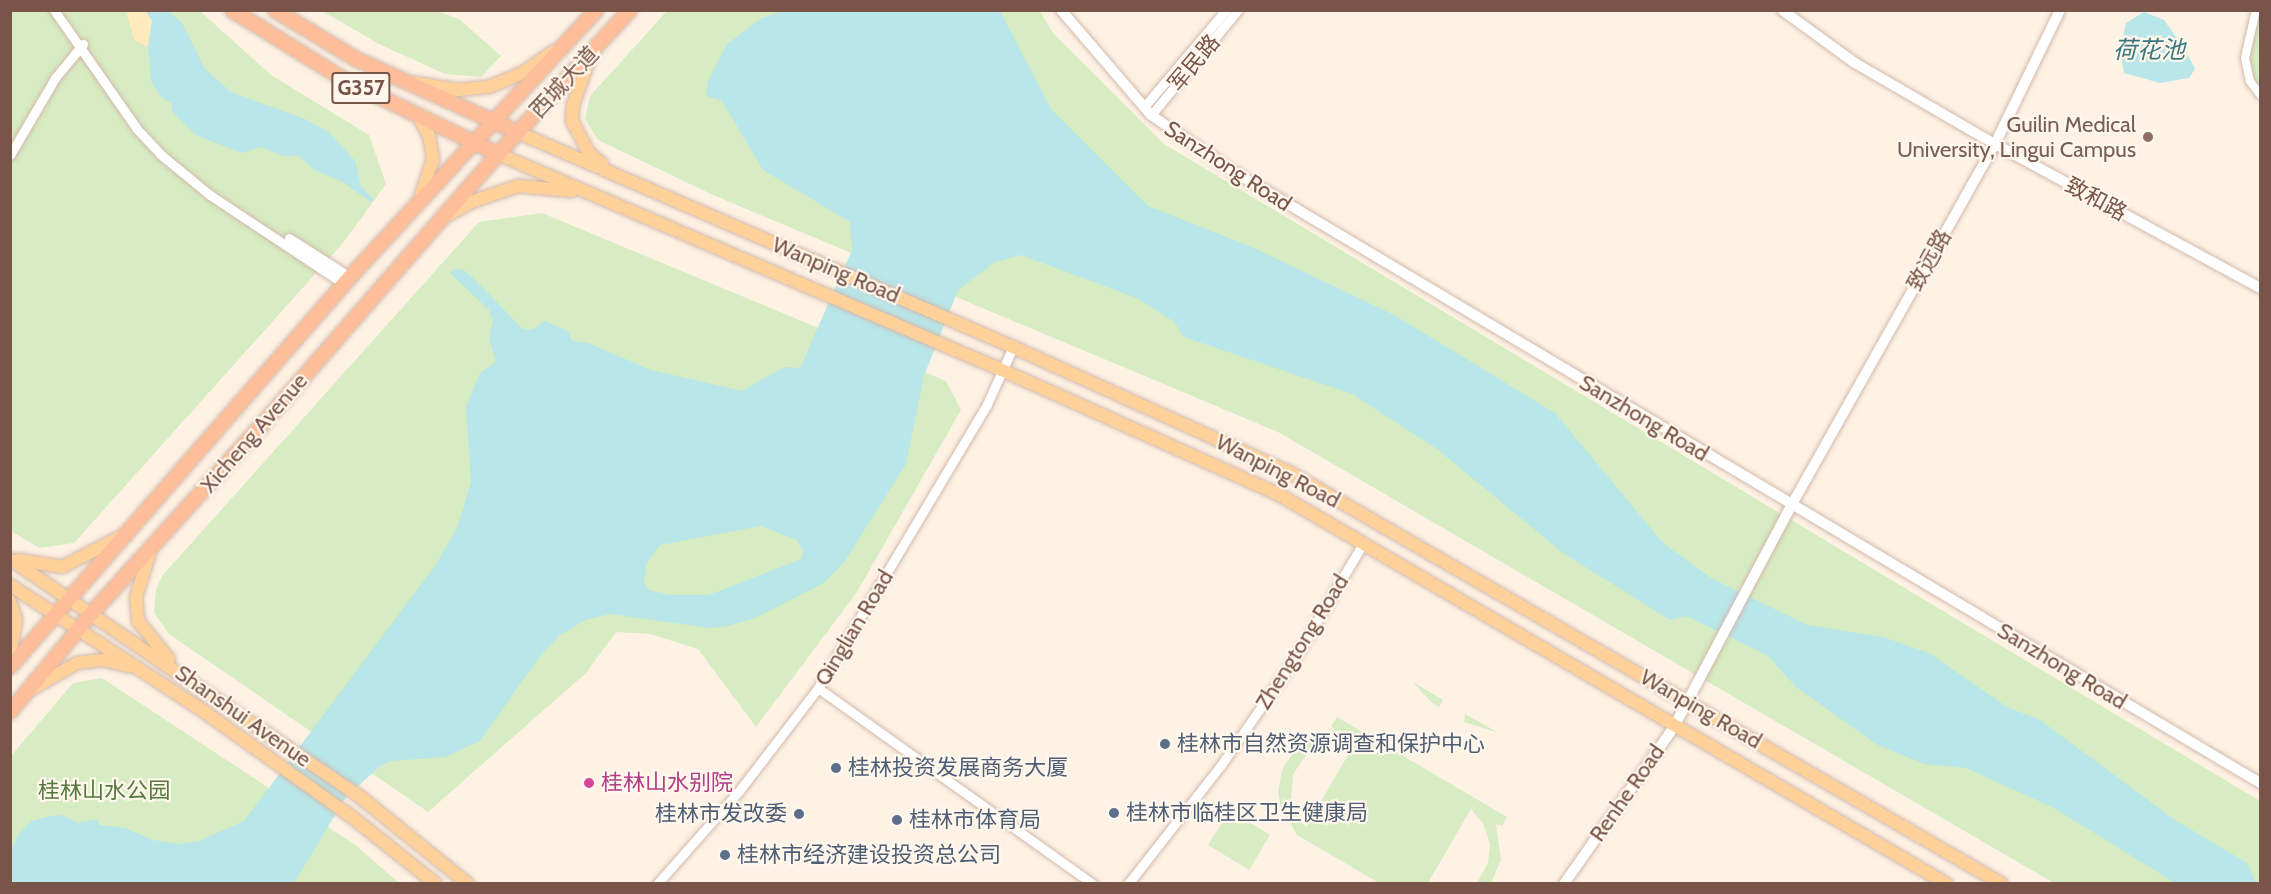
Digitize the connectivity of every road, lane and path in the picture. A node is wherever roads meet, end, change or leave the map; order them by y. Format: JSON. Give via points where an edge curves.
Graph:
{"nodes":[{"id":1,"x":54,"y":10,"type":"edge"},
{"id":2,"x":61,"y":10,"type":"edge"},
{"id":3,"x":232,"y":10,"type":"edge"},
{"id":4,"x":275,"y":10,"type":"edge"},
{"id":5,"x":596,"y":10,"type":"edge"},
{"id":6,"x":630,"y":10,"type":"edge"},
{"id":7,"x":1061,"y":10,"type":"edge"},
{"id":8,"x":1226,"y":10,"type":"edge"},
{"id":9,"x":1238,"y":10,"type":"edge"},
{"id":10,"x":1782,"y":10,"type":"edge"},
{"id":11,"x":2060,"y":10,"type":"edge"},
{"id":12,"x":2256,"y":10,"type":"edge"},
{"id":13,"x":569,"y":41,"type":"junction"},
{"id":14,"x":82,"y":45,"type":"junction"},
{"id":15,"x":593,"y":50,"type":"junction"},
{"id":16,"x":404,"y":81,"type":"junction"},
{"id":17,"x":2260,"y":95,"type":"edge"},
{"id":18,"x":1147,"y":111,"type":"junction"},
{"id":19,"x":417,"y":114,"type":"junction"},
{"id":20,"x":496,"y":122,"type":"junction"},
{"id":21,"x":517,"y":132,"type":"junction"},
{"id":22,"x":477,"y":142,"type":"junction"},
{"id":23,"x":1995,"y":144,"type":"junction"},
{"id":24,"x":498,"y":154,"type":"junction"},
{"id":25,"x":10,"y":155,"type":"edge"},
{"id":26,"x":615,"y":174,"type":"junction"},
{"id":27,"x":592,"y":194,"type":"junction"},
{"id":28,"x":418,"y":205,"type":"junction"},
{"id":29,"x":440,"y":220,"type":"junction"},
{"id":30,"x":347,"y":280,"type":"junction"},
{"id":31,"x":2260,"y":288,"type":"edge"},
{"id":32,"x":1012,"y":347,"type":"junction"},
{"id":33,"x":1002,"y":370,"type":"junction"},
{"id":34,"x":1791,"y":506,"type":"junction"},
{"id":35,"x":128,"y":532,"type":"junction"},
{"id":36,"x":1364,"y":542,"type":"junction"},
{"id":37,"x":152,"y":546,"type":"junction"},
{"id":38,"x":10,"y":558,"type":"edge"},
{"id":39,"x":10,"y":585,"type":"edge"},
{"id":40,"x":71,"y":599,"type":"junction"},
{"id":41,"x":10,"y":601,"type":"edge"},
{"id":42,"x":92,"y":613,"type":"junction"},
{"id":43,"x":57,"y":614,"type":"junction"},
{"id":44,"x":79,"y":628,"type":"junction"},
{"id":45,"x":10,"y":656,"type":"edge"},
{"id":46,"x":10,"y":667,"type":"edge"},
{"id":47,"x":179,"y":672,"type":"junction"},
{"id":48,"x":151,"y":676,"type":"junction"},
{"id":49,"x":818,"y":688,"type":"junction"},
{"id":50,"x":24,"y":694,"type":"junction"},
{"id":51,"x":1688,"y":702,"type":"junction"},
{"id":52,"x":10,"y":712,"type":"edge"},
{"id":53,"x":1674,"y":727,"type":"junction"},
{"id":54,"x":2260,"y":783,"type":"edge"},
{"id":55,"x":436,"y":884,"type":"edge"},
{"id":56,"x":468,"y":884,"type":"edge"},
{"id":57,"x":657,"y":884,"type":"edge"},
{"id":58,"x":1093,"y":884,"type":"edge"},
{"id":59,"x":1128,"y":884,"type":"edge"},
{"id":60,"x":1564,"y":884,"type":"edge"},
{"id":61,"x":1947,"y":884,"type":"edge"},
{"id":62,"x":2002,"y":884,"type":"edge"}],
"edges":[{"from":1,"to":14,"type":"street"},
{"from":2,"to":14,"type":"street"},
{"from":3,"to":19,"type":"highway","number":"G357","via":[[345,80]]},
{"from":4,"to":16,"type":"highway","number":"G357","via":[[356,59]]},
{"from":5,"to":13,"type":"highway","name":"西城大道"},
{"from":6,"to":15,"type":"highway","name":"西城大道"},
{"from":7,"to":18,"type":"main road","name":"Sanzhong Road"},
{"from":8,"to":18,"type":"street","name":"军民路"},
{"from":9,"to":18,"type":"street","name":"军民路"},
{"from":10,"to":23,"type":"main road","name":"致和路","via":[[1855,63]]},
{"from":11,"to":23,"type":"main road","name":"致远路"},
{"from":12,"to":17,"type":"street","via":[[2245,58],[2250,81]]},
{"from":13,"to":16,"type":"main road","via":[[524,72],[489,87],[458,90]]},
{"from":13,"to":20,"type":"highway","name":"西城大道"},
{"from":14,"to":25,"type":"street","via":[[55,78]]},
{"from":14,"to":30,"type":"street","via":[[163,151],[211,190]]},
{"from":15,"to":21,"type":"highway","name":"西城大道"},
{"from":15,"to":26,"type":"main road","via":[[573,105],[572,121],[589,153]]},
{"from":16,"to":20,"type":"highway","number":"G357"},
{"from":18,"to":34,"type":"main road","name":"Sanzhong Road","via":[[1261,189]]},
{"from":19,"to":22,"type":"highway","number":"G357"},
{"from":19,"to":28,"type":"main road","via":[[429,136],[433,159]]},
{"from":20,"to":21,"type":"highway","number":"G357"},
{"from":20,"to":22,"type":"highway","name":"西城大道"},
{"from":21,"to":24,"type":"highway","name":"西城大道"},
{"from":21,"to":26,"type":"main road","name":"Wanping Road"},
{"from":22,"to":24,"type":"highway","number":"G357"},
{"from":22,"to":28,"type":"highway","name":"Xicheng Avenue"},
{"from":23,"to":31,"type":"main road","name":"致和路"},
{"from":23,"to":34,"type":"main road","name":"致远路"},
{"from":24,"to":27,"type":"main road","name":"Wanping Road"},
{"from":24,"to":29,"type":"highway","name":"Xicheng Avenue"},
{"from":26,"to":32,"type":"main road","name":"Wanping Road"},
{"from":27,"to":29,"type":"main road","via":[[518,186],[471,202]]},
{"from":27,"to":33,"type":"main road","name":"Wanping Road"},
{"from":28,"to":30,"type":"highway","name":"Xicheng Avenue"},
{"from":29,"to":37,"type":"highway","name":"Xicheng Avenue"},
{"from":30,"to":35,"type":"highway","name":"Xicheng Avenue"},
{"from":32,"to":33,"type":"street","name":"Qinglian Road"},
{"from":32,"to":51,"type":"main road","name":"Wanping Road","via":[[1289,472]]},
{"from":33,"to":36,"type":"main road","name":"Wanping Road","via":[[1278,494]]},
{"from":33,"to":49,"type":"street","name":"Qinglian Road","via":[[987,404]]},
{"from":34,"to":51,"type":"main road","name":"致远路"},
{"from":34,"to":54,"type":"main road","name":"Sanzhong Road"},
{"from":35,"to":38,"type":"main road","via":[[62,567],[32,565]]},
{"from":35,"to":40,"type":"highway","name":"Xicheng Avenue"},
{"from":36,"to":53,"type":"main road","name":"Wanping Road"},
{"from":36,"to":59,"type":"street","name":"Zhengtong Road","via":[[1295,658],[1221,765]]},
{"from":37,"to":42,"type":"highway","name":"Xicheng Avenue"},
{"from":37,"to":47,"type":"main road","via":[[136,597],[138,621]]},
{"from":38,"to":40,"type":"main road","name":"Shanshui Avenue"},
{"from":39,"to":43,"type":"main road","name":"Shanshui Avenue"},
{"from":40,"to":42,"type":"main road","name":"Shanshui Avenue"},
{"from":40,"to":43,"type":"highway","name":"Xicheng Avenue"},
{"from":41,"to":45,"type":"main road","via":[[16,620]]},
{"from":42,"to":44,"type":"highway","name":"Xicheng Avenue"},
{"from":42,"to":47,"type":"main road","name":"Shanshui Avenue"},
{"from":43,"to":44,"type":"main road","name":"Shanshui Avenue"},
{"from":43,"to":46,"type":"highway","name":"Xicheng Avenue"},
{"from":44,"to":48,"type":"main road","name":"Shanshui Avenue"},
{"from":44,"to":50,"type":"highway","name":"Xicheng Avenue"},
{"from":47,"to":56,"type":"main road","name":"Shanshui Avenue","via":[[364,800]]},
{"from":48,"to":50,"type":"main road","via":[[123,663],[94,660],[77,663]]},
{"from":48,"to":55,"type":"main road","name":"Shanshui Avenue","via":[[352,817]]},
{"from":49,"to":57,"type":"street","name":"Qinglian Road","via":[[739,791]]},
{"from":49,"to":58,"type":"street"},
{"from":50,"to":52,"type":"highway","name":"Xicheng Avenue"},
{"from":51,"to":53,"type":"main road","name":"Renhe Road"},
{"from":51,"to":62,"type":"main road","name":"Wanping Road"},
{"from":53,"to":60,"type":"main road","name":"Renhe Road"},
{"from":53,"to":61,"type":"main road","name":"Wanping Road"}]}
